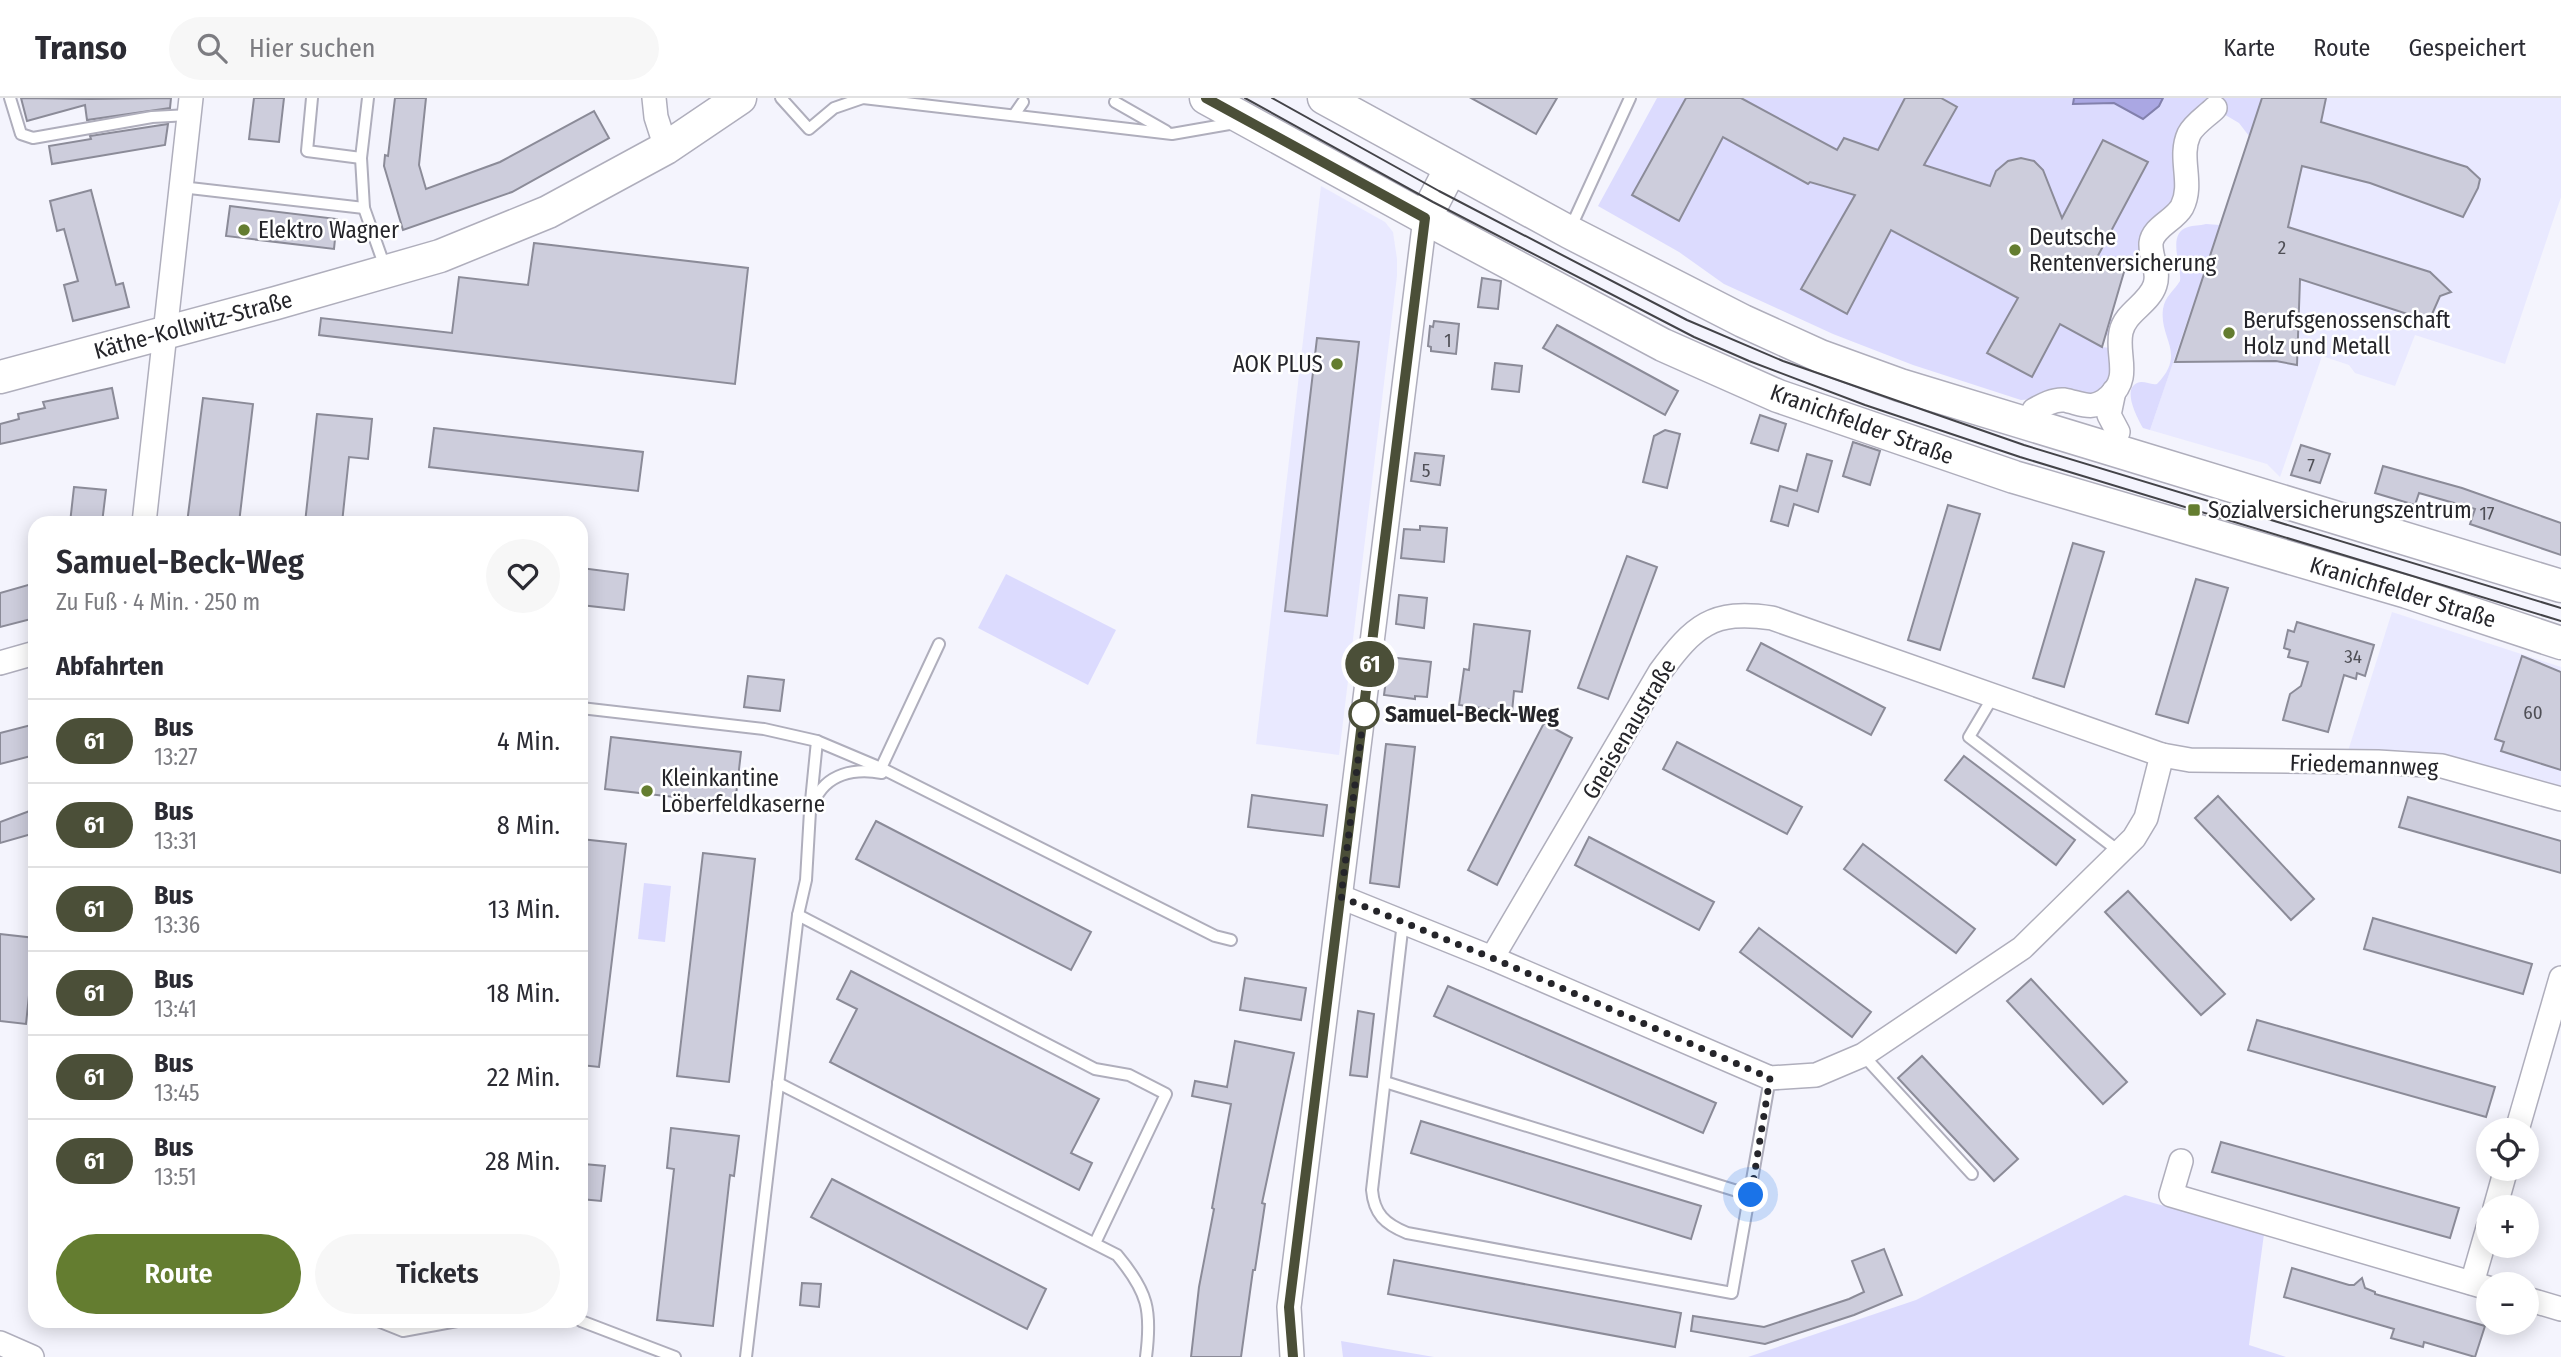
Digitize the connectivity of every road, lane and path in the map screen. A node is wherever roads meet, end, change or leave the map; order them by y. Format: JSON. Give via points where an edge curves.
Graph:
{"nodes":[{"id":1,"x":10,"y":98,"type":"edge"},
{"id":2,"x":312,"y":98,"type":"edge"},
{"id":3,"x":368,"y":98,"type":"edge"},
{"id":4,"x":654,"y":98,"type":"edge"},
{"id":5,"x":740,"y":98,"type":"edge"},
{"id":6,"x":781,"y":98,"type":"edge"},
{"id":7,"x":1206,"y":98,"type":"edge"},
{"id":8,"x":1324,"y":98,"type":"edge"},
{"id":9,"x":1630,"y":98,"type":"edge"},
{"id":10,"x":1023,"y":102,"type":"dead end"},
{"id":11,"x":1115,"y":102,"type":"dead end"},
{"id":12,"x":190,"y":106,"type":"edge"},
{"id":13,"x":2215,"y":108,"type":"dead end"},
{"id":14,"x":1014,"y":115,"type":"junction"},
{"id":15,"x":1246,"y":121,"type":"junction"},
{"id":16,"x":1172,"y":134,"type":"junction"},
{"id":17,"x":666,"y":148,"type":"junction"},
{"id":18,"x":361,"y":158,"type":"junction"},
{"id":19,"x":1451,"y":168,"type":"junction"},
{"id":20,"x":181,"y":187,"type":"junction"},
{"id":21,"x":364,"y":208,"type":"junction"},
{"id":22,"x":1425,"y":218,"type":"junction"},
{"id":23,"x":1569,"y":232,"type":"junction"},
{"id":24,"x":386,"y":272,"type":"junction"},
{"id":25,"x":165,"y":332,"type":"junction"},
{"id":26,"x":0,"y":377,"type":"edge"},
{"id":27,"x":2114,"y":391,"type":"junction"},
{"id":28,"x":2034,"y":410,"type":"dead end"},
{"id":29,"x":2118,"y":432,"type":"dead end"},
{"id":30,"x":145,"y":516,"type":"edge"},
{"id":31,"x":2561,"y":586,"type":"edge"},
{"id":32,"x":2561,"y":643,"type":"edge"},
{"id":33,"x":939,"y":644,"type":"dead end"},
{"id":34,"x":28,"y":655,"type":"edge"},
{"id":35,"x":0,"y":663,"type":"edge"},
{"id":36,"x":1994,"y":695,"type":"junction"},
{"id":37,"x":588,"y":709,"type":"edge"},
{"id":38,"x":817,"y":740,"type":"junction"},
{"id":39,"x":2162,"y":755,"type":"junction"},
{"id":40,"x":881,"y":768,"type":"junction"},
{"id":41,"x":897,"y":776,"type":"junction"},
{"id":42,"x":2561,"y":799,"type":"edge"},
{"id":43,"x":810,"y":811,"type":"junction"},
{"id":44,"x":2120,"y":852,"type":"junction"},
{"id":45,"x":1341,"y":897,"type":"junction"},
{"id":46,"x":798,"y":915,"type":"junction"},
{"id":47,"x":1404,"y":922,"type":"junction"},
{"id":48,"x":1231,"y":940,"type":"dead end"},
{"id":49,"x":1492,"y":958,"type":"junction"},
{"id":50,"x":2561,"y":978,"type":"edge"},
{"id":51,"x":1863,"y":1055,"type":"junction"},
{"id":52,"x":1770,"y":1078,"type":"junction"},
{"id":53,"x":1385,"y":1082,"type":"junction"},
{"id":54,"x":778,"y":1083,"type":"junction"},
{"id":55,"x":2520,"y":1118,"type":"edge"},
{"id":56,"x":2181,"y":1161,"type":"dead end"},
{"id":57,"x":1972,"y":1174,"type":"dead end"},
{"id":58,"x":1751,"y":1195,"type":"junction"},
{"id":59,"x":1095,"y":1243,"type":"junction"},
{"id":60,"x":2476,"y":1284,"type":"edge"},
{"id":61,"x":2539,"y":1303,"type":"edge"},
{"id":62,"x":2561,"y":1309,"type":"edge"},
{"id":63,"x":588,"y":1324,"type":"edge"},
{"id":64,"x":396,"y":1328,"type":"edge"},
{"id":65,"x":419,"y":1328,"type":"edge"},
{"id":66,"x":0,"y":1343,"type":"edge"},
{"id":67,"x":32,"y":1357,"type":"edge"},
{"id":68,"x":675,"y":1357,"type":"edge"},
{"id":69,"x":746,"y":1357,"type":"edge"},
{"id":70,"x":1146,"y":1357,"type":"edge"},
{"id":71,"x":1293,"y":1357,"type":"edge"}],
"edges":[{"from":1,"to":12,"type":"lane","via":[[21,134],[33,138]]},
{"from":2,"to":18,"type":"lane","via":[[307,151]]},
{"from":3,"to":18,"type":"lane"},
{"from":4,"to":17,"type":"street"},
{"from":5,"to":17,"type":"main road","name":"Käthe-Kollwitz-Straße"},
{"from":6,"to":14,"type":"lane","via":[[809,129],[834,108],[863,98]]},
{"from":7,"to":15,"type":"main road","name":"Kranichfelder Straße"},
{"from":8,"to":19,"type":"main road"},
{"from":9,"to":23,"type":"lane"},
{"from":10,"to":14,"type":"lane"},
{"from":11,"to":16,"type":"lane"},
{"from":12,"to":20,"type":"street"},
{"from":13,"to":27,"type":"street","via":[[2189,133],[2184,151],[2187,190],[2181,208],[2153,237],[2155,286],[2126,319],[2121,332],[2124,365]]},
{"from":14,"to":16,"type":"lane"},
{"from":15,"to":16,"type":"lane"},
{"from":15,"to":22,"type":"main road","name":"Kranichfelder Straße"},
{"from":17,"to":24,"type":"main road","name":"Käthe-Kollwitz-Straße","via":[[548,212],[440,256]]},
{"from":18,"to":21,"type":"lane"},
{"from":19,"to":22,"type":"main road"},
{"from":19,"to":23,"type":"main road"},
{"from":20,"to":21,"type":"lane"},
{"from":20,"to":25,"type":"street"},
{"from":21,"to":24,"type":"lane"},
{"from":22,"to":32,"type":"main road","name":"Kranichfelder Straße","via":[[1663,345],[1778,396],[2014,477],[2382,584]]},
{"from":22,"to":45,"type":"street"},
{"from":23,"to":31,"type":"main road","via":[[1743,321],[1900,385]]},
{"from":24,"to":25,"type":"main road","name":"Käthe-Kollwitz-Straße"},
{"from":25,"to":26,"type":"main road","name":"Käthe-Kollwitz-Straße"},
{"from":25,"to":30,"type":"street"},
{"from":27,"to":28,"type":"street","via":[[2090,406],[2057,400]]},
{"from":27,"to":29,"type":"street","via":[[2109,415]]},
{"from":33,"to":40,"type":"lane"},
{"from":34,"to":35,"type":"street"},
{"from":36,"to":39,"type":"street","name":"Gneisenaustraße"},
{"from":36,"to":44,"type":"lane","via":[[1969,737]]},
{"from":36,"to":49,"type":"street","name":"Gneisenaustraße","via":[[1772,618],[1748,614],[1707,623],[1684,640],[1660,672]]},
{"from":37,"to":38,"type":"lane","via":[[764,729]]},
{"from":38,"to":40,"type":"lane"},
{"from":38,"to":43,"type":"lane"},
{"from":39,"to":42,"type":"street","name":"Friedemannweg","via":[[2190,760],[2442,766]]},
{"from":39,"to":44,"type":"street","via":[[2146,818]]},
{"from":40,"to":41,"type":"lane"},
{"from":41,"to":43,"type":"lane","via":[[850,771],[817,794]]},
{"from":41,"to":48,"type":"lane","via":[[1199,929]]},
{"from":43,"to":46,"type":"lane","via":[[806,880]]},
{"from":44,"to":51,"type":"street","via":[[2022,947]]},
{"from":45,"to":47,"type":"street"},
{"from":45,"to":71,"type":"street","via":[[1289,1307]]},
{"from":46,"to":54,"type":"lane"},
{"from":46,"to":59,"type":"lane","via":[[1095,1069],[1129,1075],[1166,1094]]},
{"from":47,"to":49,"type":"street"},
{"from":47,"to":53,"type":"lane"},
{"from":49,"to":52,"type":"street"},
{"from":50,"to":55,"type":"street"},
{"from":51,"to":52,"type":"street","via":[[1816,1075]]},
{"from":51,"to":57,"type":"lane"},
{"from":52,"to":58,"type":"lane"},
{"from":53,"to":58,"type":"lane"},
{"from":53,"to":58,"type":"lane","via":[[1373,1203],[1381,1219],[1407,1233],[1732,1293]]},
{"from":54,"to":59,"type":"lane"},
{"from":54,"to":69,"type":"lane"},
{"from":56,"to":60,"type":"street","via":[[2171,1195]]},
{"from":59,"to":70,"type":"lane","via":[[1117,1255],[1143,1294],[1149,1330]]},
{"from":61,"to":62,"type":"street"},
{"from":63,"to":68,"type":"lane"},
{"from":64,"to":65,"type":"lane"},
{"from":66,"to":67,"type":"street"}]}
